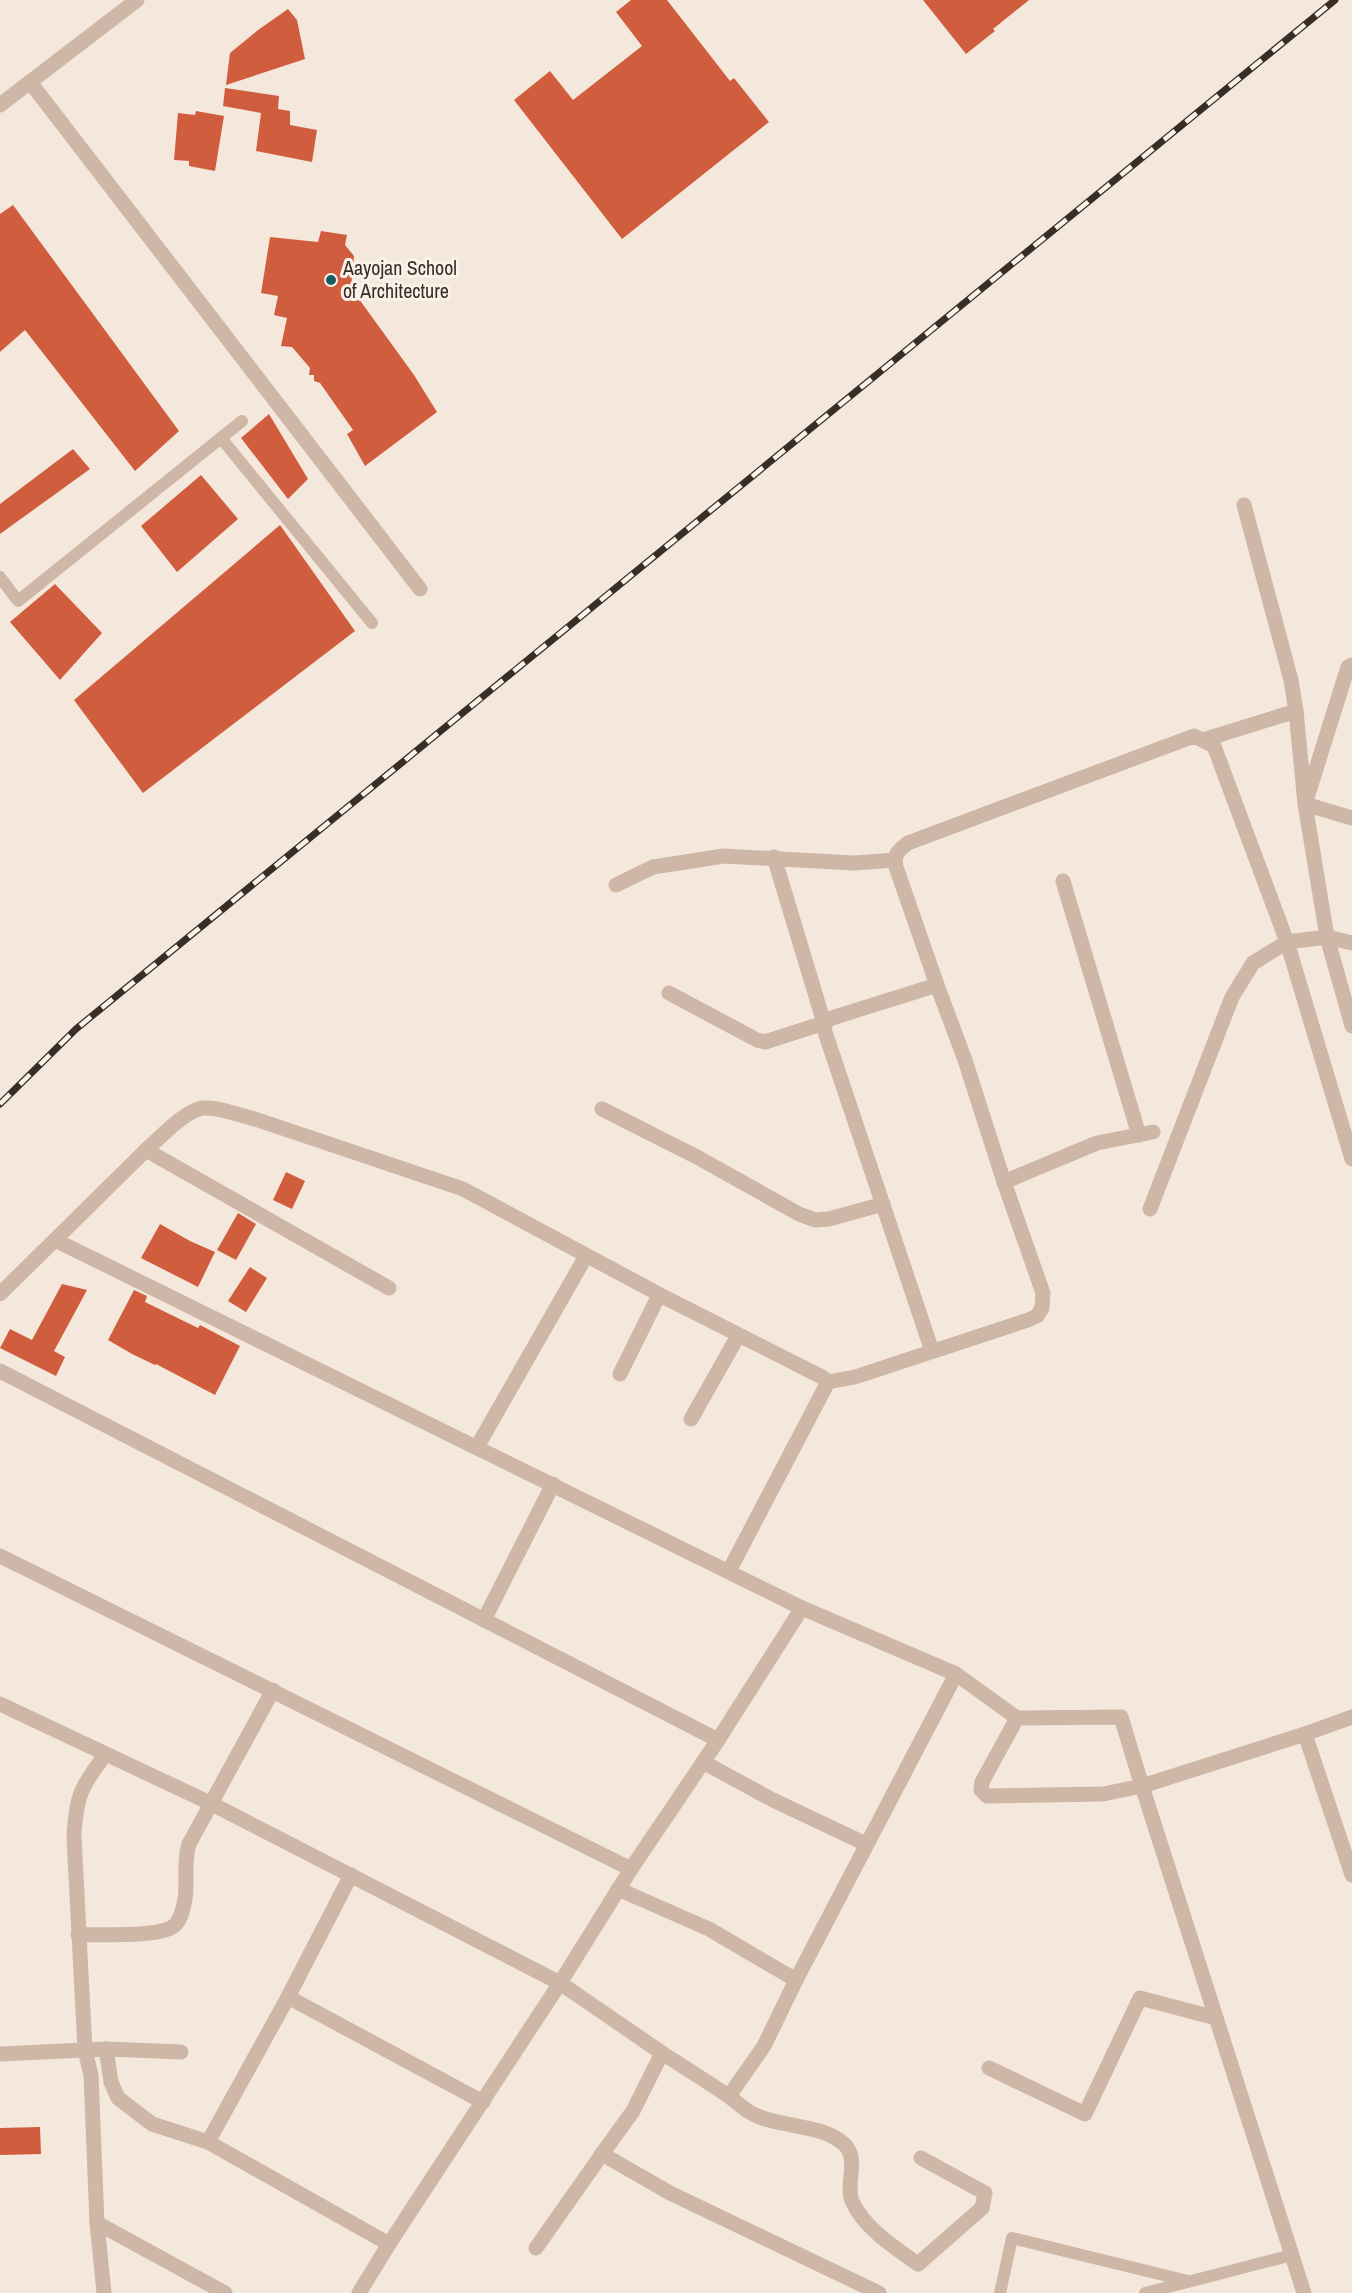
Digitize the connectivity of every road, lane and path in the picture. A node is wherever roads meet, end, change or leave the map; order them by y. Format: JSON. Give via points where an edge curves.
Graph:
{"nodes":[{"id":1,"x":137,"y":0,"type":"edge"},
{"id":2,"x":30,"y":82,"type":"junction"},
{"id":3,"x":0,"y":105,"type":"edge"},
{"id":4,"x":242,"y":421,"type":"dead end"},
{"id":5,"x":221,"y":438,"type":"junction"},
{"id":6,"x":1244,"y":505,"type":"dead end"},
{"id":7,"x":0,"y":577,"type":"edge"},
{"id":8,"x":420,"y":588,"type":"dead end"},
{"id":9,"x":372,"y":623,"type":"dead end"},
{"id":10,"x":1352,"y":665,"type":"edge"},
{"id":11,"x":1296,"y":711,"type":"junction"},
{"id":12,"x":1203,"y":740,"type":"junction"},
{"id":13,"x":1305,"y":804,"type":"junction"},
{"id":14,"x":1352,"y":818,"type":"edge"},
{"id":15,"x":774,"y":857,"type":"junction"},
{"id":16,"x":895,"y":860,"type":"junction"},
{"id":17,"x":1063,"y":881,"type":"dead end"},
{"id":18,"x":616,"y":885,"type":"dead end"},
{"id":19,"x":1327,"y":937,"type":"junction"},
{"id":20,"x":1287,"y":942,"type":"junction"},
{"id":21,"x":1352,"y":943,"type":"edge"},
{"id":22,"x":937,"y":986,"type":"junction"},
{"id":23,"x":669,"y":993,"type":"dead end"},
{"id":24,"x":824,"y":1023,"type":"junction"},
{"id":25,"x":1352,"y":1026,"type":"edge"},
{"id":26,"x":602,"y":1109,"type":"dead end"},
{"id":27,"x":146,"y":1150,"type":"junction"},
{"id":28,"x":1352,"y":1159,"type":"edge"},
{"id":29,"x":1004,"y":1182,"type":"junction"},
{"id":30,"x":883,"y":1204,"type":"junction"},
{"id":31,"x":1150,"y":1209,"type":"dead end"},
{"id":32,"x":56,"y":1239,"type":"junction"},
{"id":33,"x":586,"y":1256,"type":"junction"},
{"id":34,"x":390,"y":1288,"type":"dead end"},
{"id":35,"x":0,"y":1294,"type":"edge"},
{"id":36,"x":659,"y":1294,"type":"junction"},
{"id":37,"x":738,"y":1335,"type":"junction"},
{"id":38,"x":933,"y":1352,"type":"junction"},
{"id":39,"x":0,"y":1371,"type":"edge"},
{"id":40,"x":620,"y":1374,"type":"dead end"},
{"id":41,"x":828,"y":1382,"type":"junction"},
{"id":42,"x":691,"y":1419,"type":"dead end"},
{"id":43,"x":477,"y":1447,"type":"junction"},
{"id":44,"x":553,"y":1484,"type":"junction"},
{"id":45,"x":0,"y":1556,"type":"edge"},
{"id":46,"x":729,"y":1571,"type":"junction"},
{"id":47,"x":802,"y":1608,"type":"junction"},
{"id":48,"x":484,"y":1620,"type":"junction"},
{"id":49,"x":956,"y":1674,"type":"junction"},
{"id":50,"x":273,"y":1690,"type":"junction"},
{"id":51,"x":0,"y":1704,"type":"edge"},
{"id":52,"x":1352,"y":1717,"type":"edge"},
{"id":53,"x":1017,"y":1718,"type":"junction"},
{"id":54,"x":1305,"y":1734,"type":"junction"},
{"id":55,"x":718,"y":1740,"type":"junction"},
{"id":56,"x":106,"y":1754,"type":"junction"},
{"id":57,"x":703,"y":1762,"type":"junction"},
{"id":58,"x":1142,"y":1785,"type":"junction"},
{"id":59,"x":210,"y":1803,"type":"junction"},
{"id":60,"x":866,"y":1844,"type":"junction"},
{"id":61,"x":631,"y":1869,"type":"junction"},
{"id":62,"x":351,"y":1875,"type":"junction"},
{"id":63,"x":1352,"y":1875,"type":"edge"},
{"id":64,"x":618,"y":1889,"type":"junction"},
{"id":65,"x":78,"y":1935,"type":"junction"},
{"id":66,"x":796,"y":1980,"type":"junction"},
{"id":67,"x":560,"y":1983,"type":"junction"},
{"id":68,"x":288,"y":1997,"type":"junction"},
{"id":69,"x":1216,"y":2018,"type":"junction"},
{"id":70,"x":106,"y":2049,"type":"junction"},
{"id":71,"x":85,"y":2050,"type":"junction"},
{"id":72,"x":181,"y":2052,"type":"dead end"},
{"id":73,"x":662,"y":2053,"type":"junction"},
{"id":74,"x":0,"y":2054,"type":"edge"},
{"id":75,"x":989,"y":2068,"type":"dead end"},
{"id":76,"x":729,"y":2096,"type":"junction"},
{"id":77,"x":483,"y":2102,"type":"junction"},
{"id":78,"x":208,"y":2142,"type":"junction"},
{"id":79,"x":602,"y":2154,"type":"junction"},
{"id":80,"x":921,"y":2158,"type":"dead end"},
{"id":81,"x":97,"y":2223,"type":"junction"},
{"id":82,"x":389,"y":2244,"type":"junction"},
{"id":83,"x":536,"y":2248,"type":"dead end"},
{"id":84,"x":1292,"y":2255,"type":"junction"},
{"id":85,"x":1188,"y":2281,"type":"junction"},
{"id":86,"x":104,"y":2293,"type":"edge"},
{"id":87,"x":225,"y":2293,"type":"edge"},
{"id":88,"x":359,"y":2293,"type":"edge"},
{"id":89,"x":879,"y":2293,"type":"edge"},
{"id":90,"x":1000,"y":2293,"type":"edge"},
{"id":91,"x":1145,"y":2293,"type":"edge"},
{"id":92,"x":1304,"y":2293,"type":"edge"}],
"edges":[{"from":1,"to":2,"type":"street"},
{"from":2,"to":3,"type":"street"},
{"from":2,"to":8,"type":"street"},
{"from":4,"to":5,"type":"lane"},
{"from":5,"to":7,"type":"lane","via":[[18,601]]},
{"from":5,"to":9,"type":"lane"},
{"from":6,"to":11,"type":"street"},
{"from":10,"to":13,"type":"street","via":[[1348,667]]},
{"from":11,"to":12,"type":"street"},
{"from":11,"to":13,"type":"street"},
{"from":12,"to":16,"type":"street","via":[[1194,736],[908,843],[897,851]]},
{"from":12,"to":20,"type":"street","via":[[1214,746]]},
{"from":13,"to":14,"type":"street"},
{"from":13,"to":19,"type":"street"},
{"from":15,"to":16,"type":"street","via":[[854,863]]},
{"from":15,"to":18,"type":"street","via":[[724,856],[653,867]]},
{"from":15,"to":24,"type":"street"},
{"from":16,"to":22,"type":"street"},
{"from":17,"to":29,"type":"street","via":[[1146,1134],[1097,1143]]},
{"from":19,"to":20,"type":"street"},
{"from":19,"to":21,"type":"street"},
{"from":19,"to":25,"type":"street"},
{"from":20,"to":28,"type":"street"},
{"from":20,"to":31,"type":"street","via":[[1253,963],[1232,997]]},
{"from":22,"to":24,"type":"street"},
{"from":22,"to":29,"type":"street","via":[[966,1060]]},
{"from":23,"to":24,"type":"street","via":[[765,1042]]},
{"from":24,"to":30,"type":"street"},
{"from":26,"to":30,"type":"street","via":[[815,1220]]},
{"from":27,"to":32,"type":"street"},
{"from":27,"to":33,"type":"street","via":[[195,1110],[229,1112],[463,1189]]},
{"from":27,"to":34,"type":"street"},
{"from":29,"to":38,"type":"street","via":[[1043,1293],[1042,1308],[1028,1320]]},
{"from":30,"to":38,"type":"street"},
{"from":32,"to":35,"type":"street"},
{"from":32,"to":43,"type":"street"},
{"from":33,"to":36,"type":"street"},
{"from":33,"to":43,"type":"street"},
{"from":36,"to":37,"type":"street"},
{"from":36,"to":40,"type":"street"},
{"from":37,"to":41,"type":"street"},
{"from":37,"to":42,"type":"street"},
{"from":38,"to":41,"type":"street"},
{"from":39,"to":48,"type":"street"},
{"from":41,"to":46,"type":"street"},
{"from":43,"to":44,"type":"street"},
{"from":44,"to":46,"type":"street"},
{"from":44,"to":48,"type":"street"},
{"from":45,"to":50,"type":"street"},
{"from":46,"to":47,"type":"street"},
{"from":47,"to":49,"type":"street"},
{"from":47,"to":55,"type":"street"},
{"from":48,"to":55,"type":"street"},
{"from":49,"to":53,"type":"street"},
{"from":49,"to":60,"type":"street"},
{"from":50,"to":59,"type":"street"},
{"from":50,"to":61,"type":"street"},
{"from":51,"to":56,"type":"street"},
{"from":52,"to":54,"type":"street"},
{"from":53,"to":58,"type":"street","via":[[1121,1717]]},
{"from":53,"to":58,"type":"street","via":[[982,1782],[981,1790],[987,1796],[1103,1794]]},
{"from":54,"to":58,"type":"street"},
{"from":54,"to":63,"type":"street"},
{"from":55,"to":57,"type":"street"},
{"from":56,"to":59,"type":"street"},
{"from":56,"to":65,"type":"street","via":[[86,1780],[76,1808]]},
{"from":57,"to":60,"type":"street"},
{"from":57,"to":61,"type":"street"},
{"from":58,"to":69,"type":"street"},
{"from":59,"to":62,"type":"street"},
{"from":59,"to":65,"type":"street","via":[[184,1859],[186,1896],[182,1915],[174,1926],[155,1933]]},
{"from":60,"to":66,"type":"street"},
{"from":61,"to":64,"type":"street"},
{"from":62,"to":67,"type":"street"},
{"from":62,"to":68,"type":"street"},
{"from":64,"to":66,"type":"street","via":[[709,1929]]},
{"from":64,"to":67,"type":"street"},
{"from":65,"to":71,"type":"street"},
{"from":66,"to":76,"type":"street","via":[[764,2046]]},
{"from":67,"to":73,"type":"street"},
{"from":67,"to":77,"type":"street"},
{"from":68,"to":77,"type":"street"},
{"from":68,"to":78,"type":"street"},
{"from":69,"to":75,"type":"street","via":[[1140,1998],[1084,2114]]},
{"from":69,"to":84,"type":"street"},
{"from":70,"to":71,"type":"street"},
{"from":70,"to":72,"type":"street"},
{"from":70,"to":78,"type":"street","via":[[118,2098],[152,2124]]},
{"from":71,"to":74,"type":"street"},
{"from":71,"to":81,"type":"street","via":[[91,2075]]},
{"from":73,"to":76,"type":"street"},
{"from":73,"to":79,"type":"street","via":[[633,2111]]},
{"from":76,"to":80,"type":"street","via":[[753,2114],[816,2131],[846,2146],[851,2156],[852,2200],[861,2215],[918,2264],[982,2208],[985,2198],[985,2193]]},
{"from":77,"to":82,"type":"street"},
{"from":78,"to":82,"type":"street"},
{"from":79,"to":83,"type":"street"},
{"from":79,"to":89,"type":"street","via":[[670,2193]]},
{"from":81,"to":86,"type":"street"},
{"from":81,"to":87,"type":"street"},
{"from":82,"to":88,"type":"street"},
{"from":84,"to":85,"type":"lane"},
{"from":84,"to":92,"type":"street"},
{"from":85,"to":90,"type":"lane","via":[[1012,2238]]},
{"from":85,"to":91,"type":"lane"}]}
